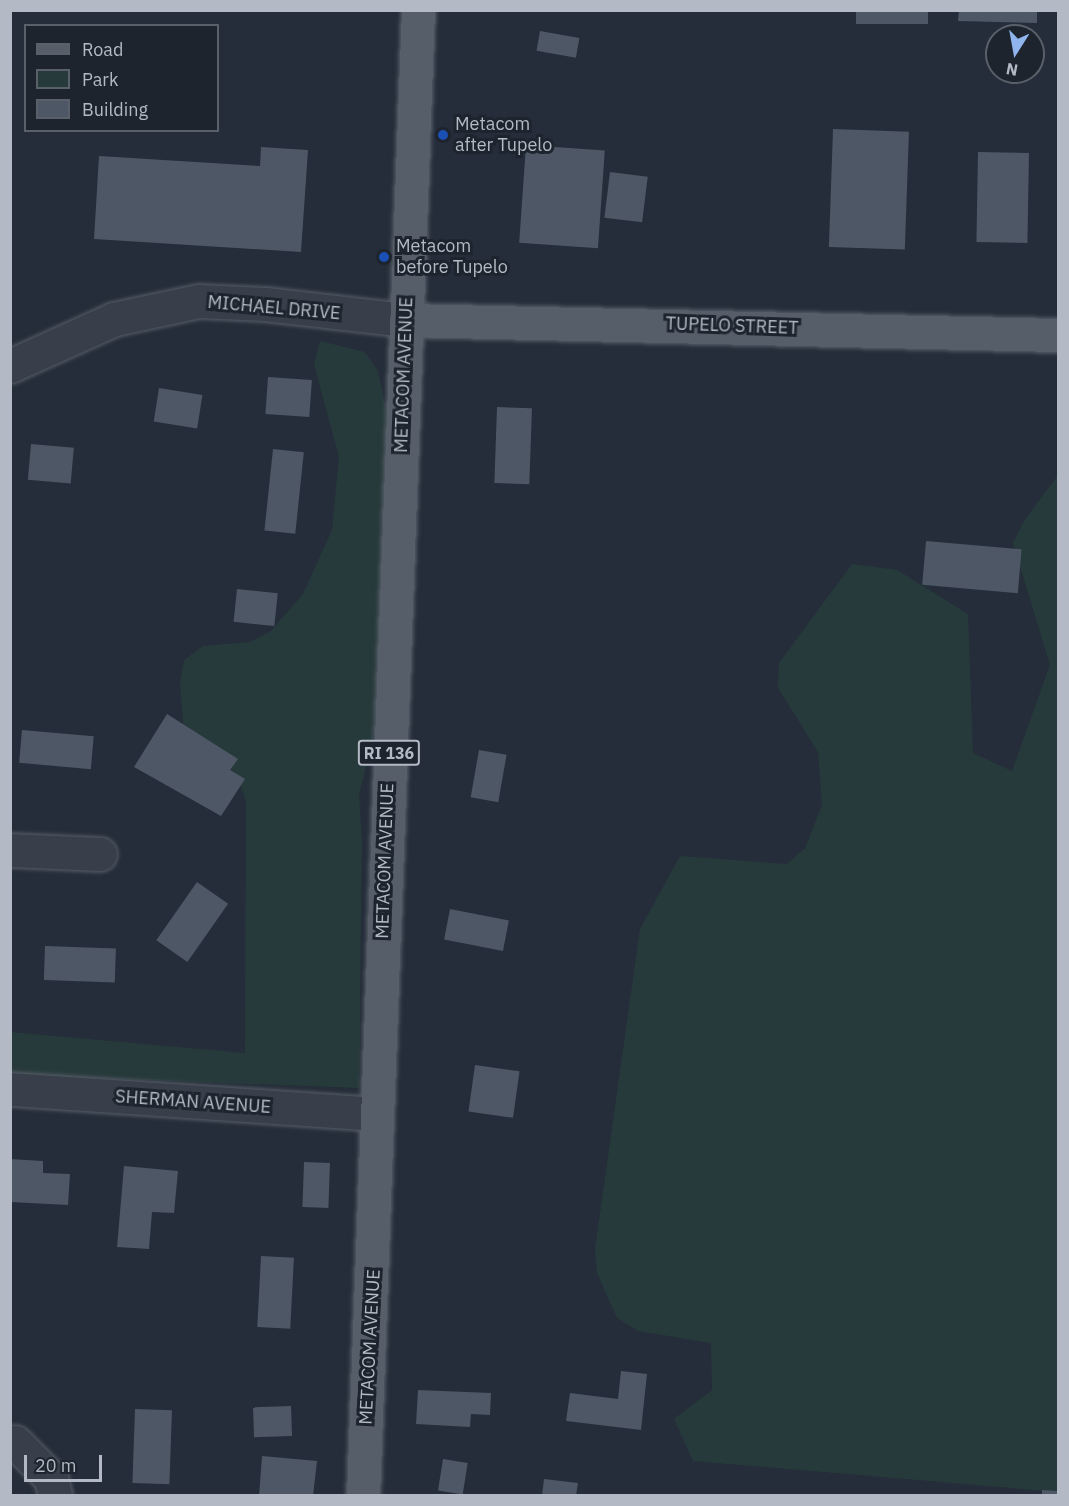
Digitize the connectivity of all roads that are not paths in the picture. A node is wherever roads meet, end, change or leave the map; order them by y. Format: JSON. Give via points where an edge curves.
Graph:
{"nodes":[{"id":1,"x":418,"y":10,"type":"edge"},
{"id":2,"x":406,"y":320,"type":"junction"},
{"id":3,"x":1059,"y":335,"type":"edge"},
{"id":4,"x":10,"y":366,"type":"edge"},
{"id":5,"x":10,"y":850,"type":"edge"},
{"id":6,"x":100,"y":854,"type":"dead end"},
{"id":7,"x":10,"y":1089,"type":"edge"},
{"id":8,"x":376,"y":1114,"type":"junction"},
{"id":9,"x":15,"y":1442,"type":"dead end"},
{"id":10,"x":55,"y":1496,"type":"edge"},
{"id":11,"x":363,"y":1496,"type":"edge"}],
"edges":[{"from":1,"to":2,"type":"main road","name":"METACOM AVENUE","number":"RI 136"},
{"from":2,"to":3,"type":"main road","name":"TUPELO STREET"},
{"from":2,"to":4,"type":"street","name":"MICHAEL DRIVE","via":[[199,302],[114,319]]},
{"from":2,"to":8,"type":"main road","name":"METACOM AVENUE","number":"RI 136"},
{"from":5,"to":6,"type":"street"},
{"from":7,"to":8,"type":"street","name":"SHERMAN AVENUE"},
{"from":8,"to":11,"type":"main road","name":"METACOM AVENUE","number":"RI 136"},
{"from":9,"to":10,"type":"street","via":[[51,1478]]}]}
